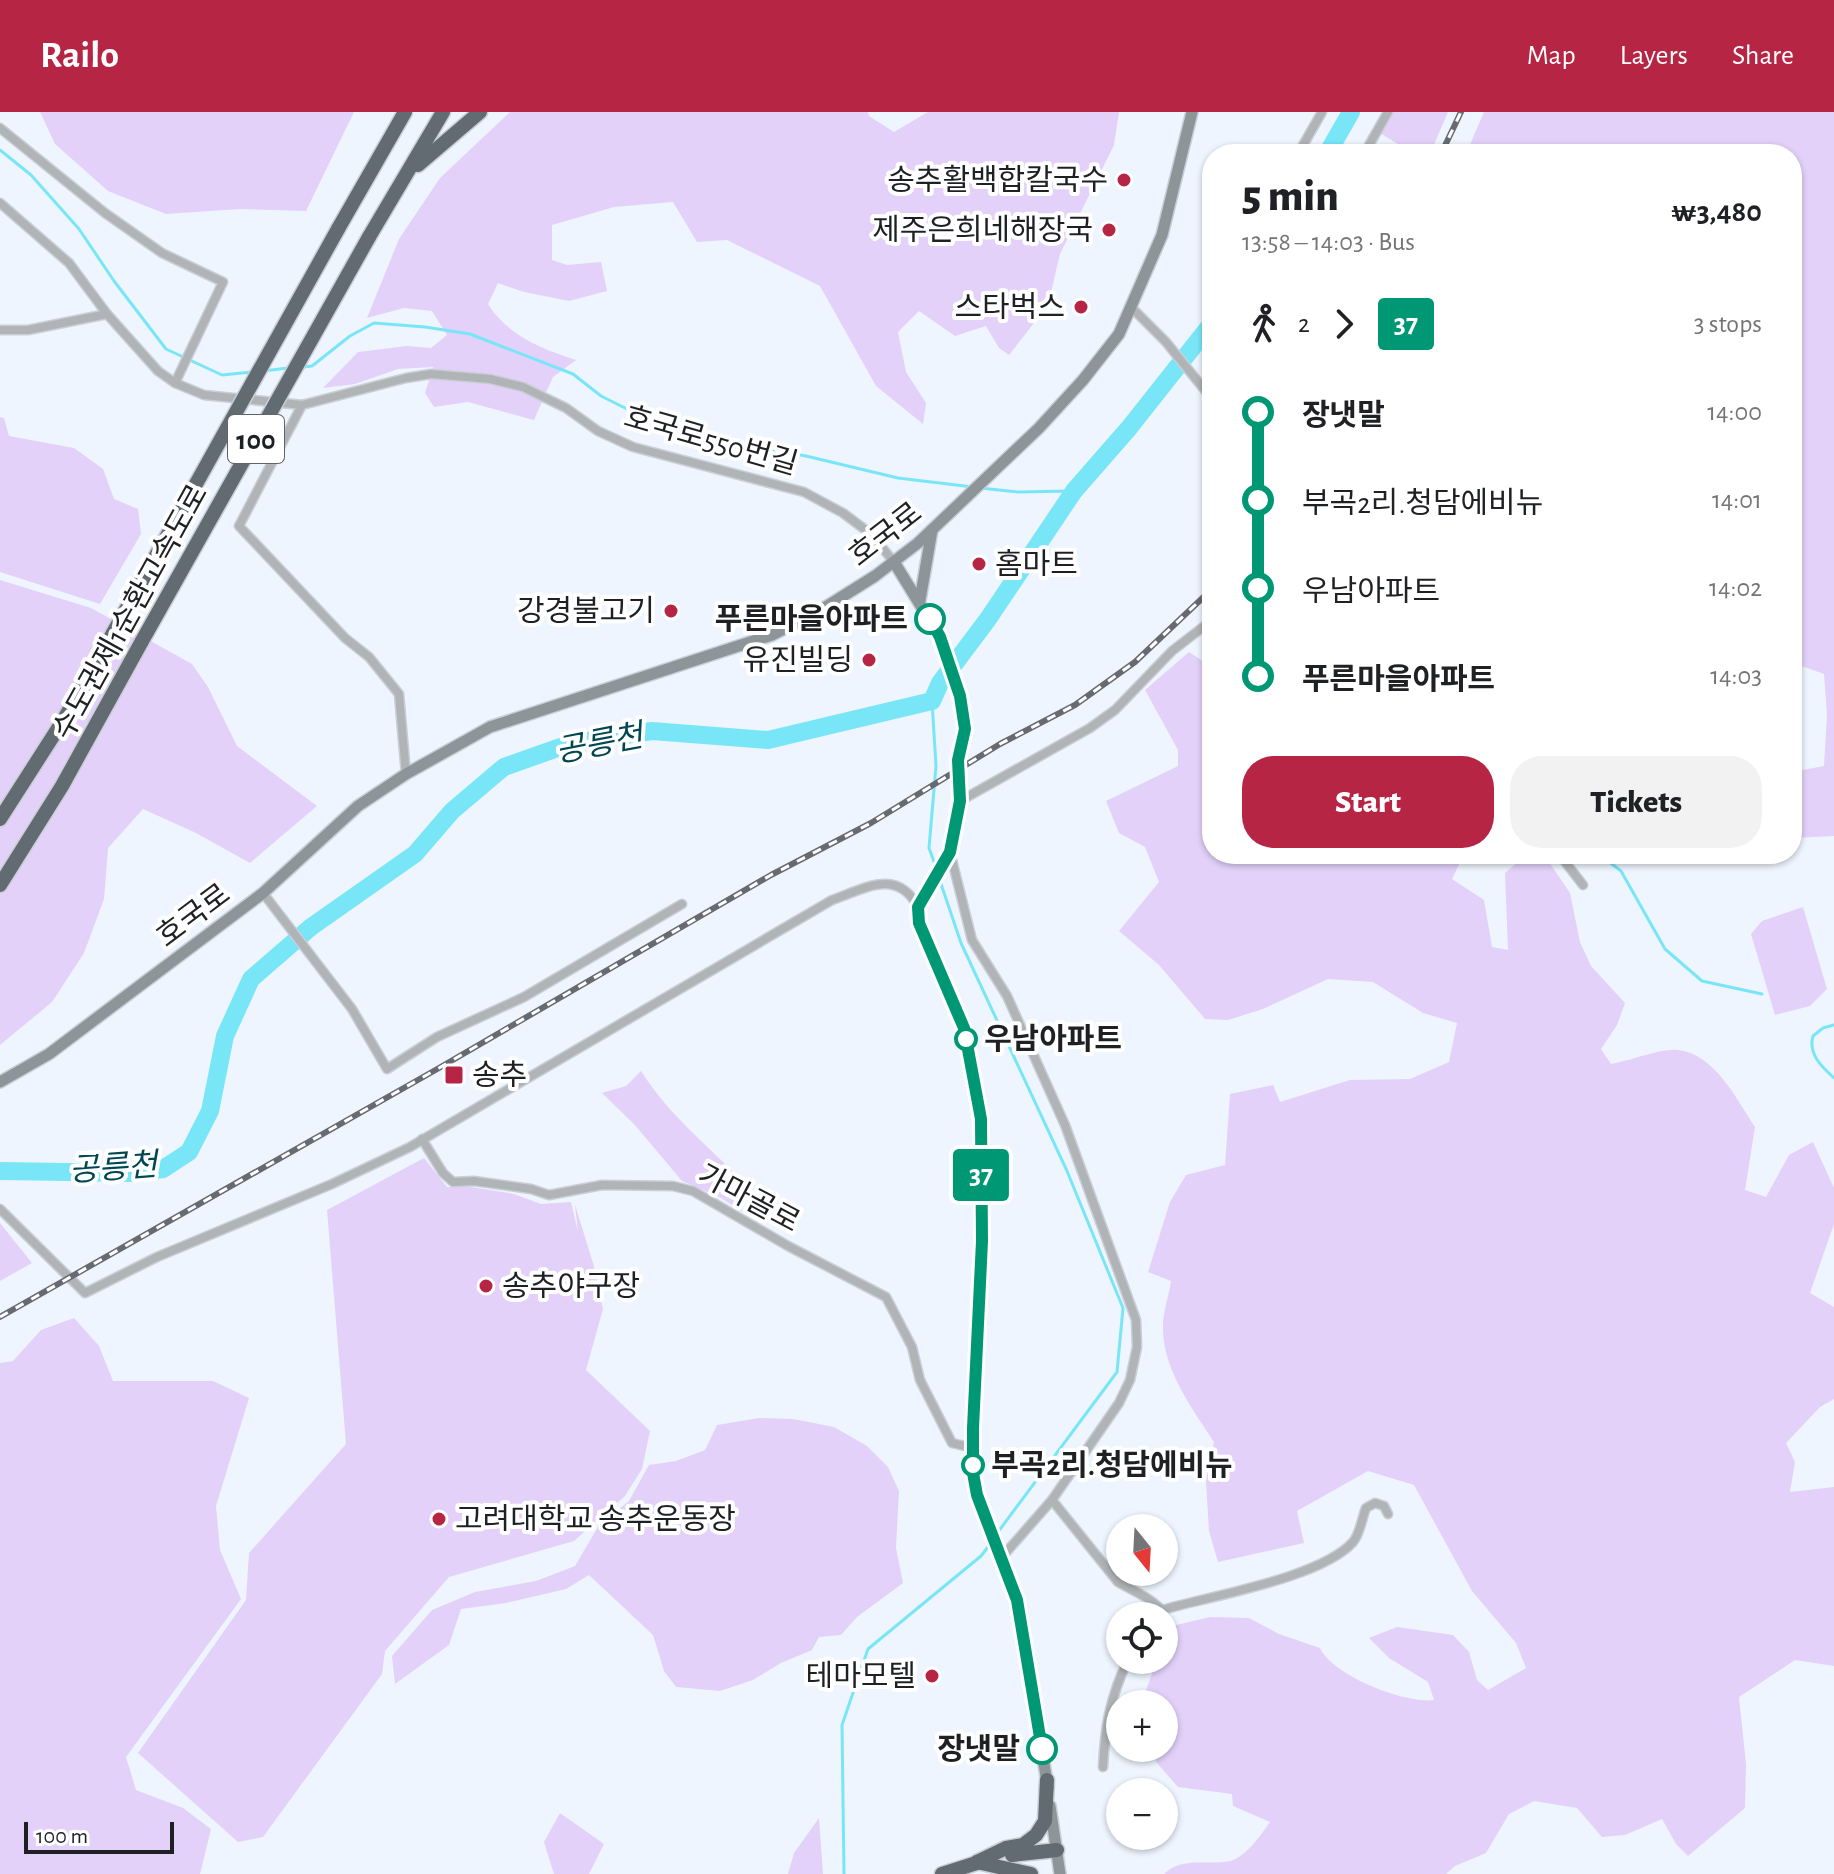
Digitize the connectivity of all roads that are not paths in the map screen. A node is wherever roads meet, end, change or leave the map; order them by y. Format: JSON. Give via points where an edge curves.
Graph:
{"nodes":[{"id":1,"x":392,"y":112,"type":"edge"},
{"id":2,"x":405,"y":112,"type":"edge"},
{"id":3,"x":443,"y":112,"type":"edge"},
{"id":4,"x":480,"y":112,"type":"edge"},
{"id":5,"x":1192,"y":112,"type":"edge"},
{"id":6,"x":1322,"y":112,"type":"edge"},
{"id":7,"x":1388,"y":112,"type":"edge"},
{"id":8,"x":0,"y":128,"type":"edge"},
{"id":9,"x":1304,"y":144,"type":"edge"},
{"id":10,"x":1370,"y":144,"type":"edge"},
{"id":11,"x":383,"y":152,"type":"junction"},
{"id":12,"x":409,"y":174,"type":"junction"},
{"id":13,"x":0,"y":203,"type":"edge"},
{"id":14,"x":1132,"y":308,"type":"junction"},
{"id":15,"x":107,"y":314,"type":"junction"},
{"id":16,"x":0,"y":330,"type":"edge"},
{"id":17,"x":175,"y":383,"type":"junction"},
{"id":18,"x":1202,"y":385,"type":"edge"},
{"id":19,"x":302,"y":405,"type":"junction"},
{"id":20,"x":932,"y":530,"type":"junction"},
{"id":21,"x":894,"y":562,"type":"junction"},
{"id":22,"x":920,"y":601,"type":"junction"},
{"id":23,"x":1202,"y":628,"type":"edge"},
{"id":24,"x":406,"y":774,"type":"junction"},
{"id":25,"x":960,"y":801,"type":"junction"},
{"id":26,"x":0,"y":819,"type":"edge"},
{"id":27,"x":950,"y":852,"type":"junction"},
{"id":28,"x":1567,"y":864,"type":"edge"},
{"id":29,"x":0,"y":885,"type":"edge"},
{"id":30,"x":1583,"y":885,"type":"dead end"},
{"id":31,"x":263,"y":893,"type":"junction"},
{"id":32,"x":682,"y":904,"type":"dead end"},
{"id":33,"x":921,"y":904,"type":"junction"},
{"id":34,"x":0,"y":1082,"type":"edge"},
{"id":35,"x":422,"y":1139,"type":"junction"},
{"id":36,"x":0,"y":1209,"type":"edge"},
{"id":37,"x":973,"y":1448,"type":"junction"},
{"id":38,"x":1052,"y":1500,"type":"junction"},
{"id":39,"x":1388,"y":1514,"type":"dead end"},
{"id":40,"x":1002,"y":1557,"type":"junction"},
{"id":41,"x":1150,"y":1602,"type":"edge"},
{"id":42,"x":1178,"y":1608,"type":"edge"},
{"id":43,"x":1121,"y":1674,"type":"edge"},
{"id":44,"x":1103,"y":1767,"type":"dead end"},
{"id":45,"x":1047,"y":1780,"type":"junction"},
{"id":46,"x":1057,"y":1850,"type":"junction"},
{"id":47,"x":977,"y":1862,"type":"junction"},
{"id":48,"x":942,"y":1874,"type":"edge"},
{"id":49,"x":1031,"y":1874,"type":"edge"},
{"id":50,"x":1060,"y":1874,"type":"edge"}],
"edges":[{"from":1,"to":11,"type":"highway"},
{"from":2,"to":11,"type":"highway","name":"수도권제1순환고속도로","number":"100"},
{"from":3,"to":12,"type":"highway","name":"수도권제1순환고속도로","number":"100"},
{"from":4,"to":12,"type":"highway"},
{"from":5,"to":14,"type":"street","name":"호국로","via":[[1162,235]]},
{"from":6,"to":9,"type":"street"},
{"from":7,"to":10,"type":"street"},
{"from":8,"to":17,"type":"street","via":[[162,253],[223,282]]},
{"from":11,"to":26,"type":"highway","name":"수도권제1순환고속도로","number":"100","bridge":true,"via":[[64,719]]},
{"from":12,"to":29,"type":"highway","name":"수도권제1순환고속도로","number":"100","bridge":true,"via":[[62,786]]},
{"from":13,"to":15,"type":"street","name":"호국로550번길","via":[[69,263]]},
{"from":14,"to":18,"type":"street"},
{"from":14,"to":20,"type":"street","name":"호국로","via":[[1083,380]]},
{"from":15,"to":16,"type":"street","via":[[28,330]]},
{"from":15,"to":17,"type":"street","name":"호국로550번길"},
{"from":17,"to":19,"type":"street","name":"호국로550번길","via":[[204,395]]},
{"from":19,"to":21,"type":"street","name":"호국로550번길","via":[[431,374],[523,387],[633,447],[804,492],[861,527]]},
{"from":19,"to":24,"type":"street","via":[[239,526],[399,694]]},
{"from":20,"to":21,"type":"street","name":"호국로"},
{"from":20,"to":22,"type":"street"},
{"from":21,"to":22,"type":"street"},
{"from":21,"to":24,"type":"street","name":"호국로","via":[[772,635],[490,727]]},
{"from":22,"to":25,"type":"street","via":[[940,637],[960,696],[965,729],[958,760]]},
{"from":23,"to":25,"type":"street","via":[[1090,728]]},
{"from":24,"to":31,"type":"street","name":"호국로","via":[[358,806]]},
{"from":25,"to":27,"type":"street"},
{"from":27,"to":33,"type":"street"},
{"from":27,"to":38,"type":"street","via":[[972,940],[1007,996],[1065,1125],[1136,1320],[1130,1380]]},
{"from":28,"to":30,"type":"street"},
{"from":31,"to":32,"type":"street","via":[[352,1009],[387,1069],[437,1037],[524,997]]},
{"from":31,"to":34,"type":"street","name":"호국로","via":[[49,1054]]},
{"from":33,"to":35,"type":"street","via":[[899,885],[885,883],[832,900]]},
{"from":33,"to":37,"type":"street","via":[[919,923],[964,1028],[981,1119]]},
{"from":35,"to":36,"type":"street","via":[[85,1293]]},
{"from":35,"to":37,"type":"street","name":"가마골로","via":[[453,1182],[549,1195],[602,1185],[693,1191],[886,1297],[947,1435],[952,1443]]},
{"from":37,"to":40,"type":"street","via":[[977,1495]]},
{"from":38,"to":40,"type":"street"},
{"from":38,"to":41,"type":"street","via":[[1118,1582],[1141,1591]]},
{"from":39,"to":42,"type":"street","via":[[1375,1503],[1366,1508],[1356,1540],[1317,1566]]},
{"from":40,"to":45,"type":"street","via":[[1017,1600]]},
{"from":43,"to":44,"type":"street","via":[[1105,1729]]},
{"from":45,"to":46,"type":"street"},
{"from":45,"to":47,"type":"highway","via":[[1045,1821],[1036,1835]]},
{"from":46,"to":47,"type":"highway"},
{"from":46,"to":50,"type":"street"},
{"from":47,"to":48,"type":"highway"},
{"from":47,"to":49,"type":"highway"}]}
